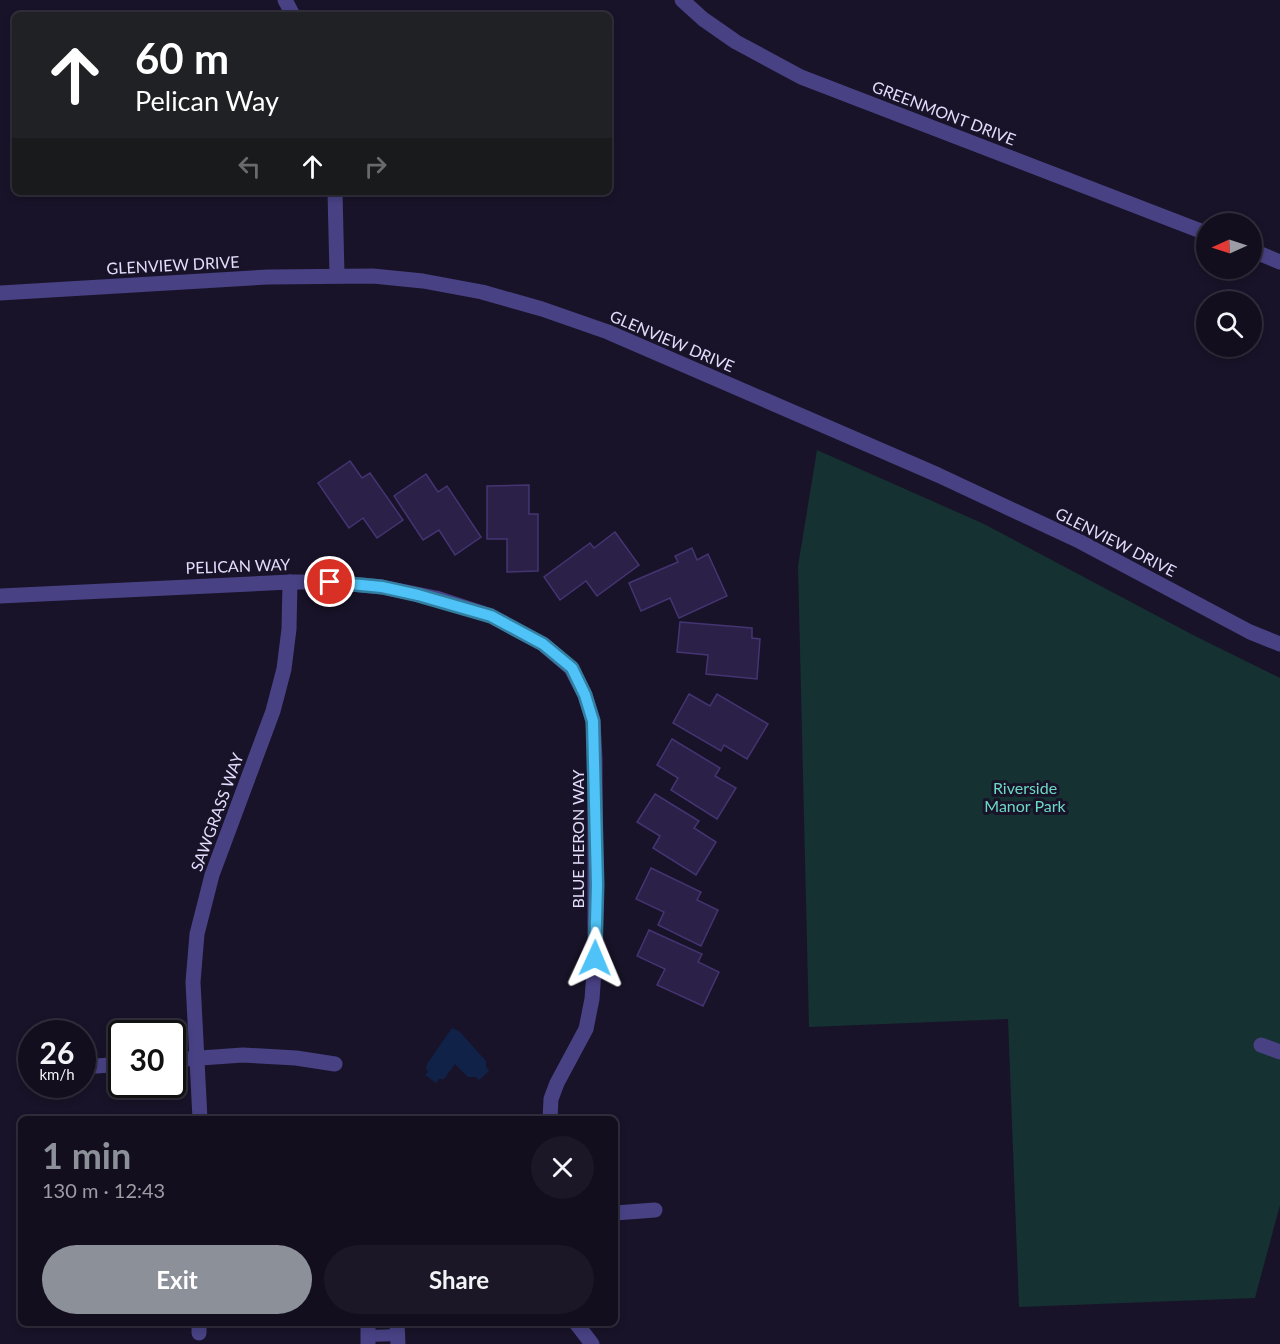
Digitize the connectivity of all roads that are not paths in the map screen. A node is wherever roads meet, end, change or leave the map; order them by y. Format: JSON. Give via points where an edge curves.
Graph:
{"nodes":[{"id":1,"x":682,"y":0,"type":"edge"},
{"id":2,"x":335,"y":195,"type":"edge"},
{"id":3,"x":1196,"y":229,"type":"edge"},
{"id":4,"x":1262,"y":255,"type":"edge"},
{"id":5,"x":1280,"y":262,"type":"edge"},
{"id":6,"x":337,"y":275,"type":"junction"},
{"id":7,"x":0,"y":293,"type":"edge"},
{"id":8,"x":290,"y":582,"type":"junction"},
{"id":9,"x":0,"y":596,"type":"edge"},
{"id":10,"x":1280,"y":644,"type":"edge"},
{"id":11,"x":585,"y":695,"type":"joint"},
{"id":12,"x":1261,"y":1045,"type":"dead end"},
{"id":13,"x":1280,"y":1052,"type":"edge"},
{"id":14,"x":195,"y":1058,"type":"junction"},
{"id":15,"x":186,"y":1059,"type":"edge"},
{"id":16,"x":335,"y":1064,"type":"dead end"},
{"id":17,"x":200,"y":1116,"type":"edge"},
{"id":18,"x":550,"y":1116,"type":"edge"},
{"id":19,"x":655,"y":1210,"type":"dead end"},
{"id":20,"x":618,"y":1213,"type":"edge"},
{"id":21,"x":578,"y":1326,"type":"edge"},
{"id":22,"x":369,"y":1334,"type":"edge"},
{"id":23,"x":398,"y":1334,"type":"edge"},
{"id":24,"x":592,"y":1344,"type":"edge"}],
"edges":[{"from":1,"to":3,"type":"street","name":"GREENMONT DRIVE","via":[[736,42],[801,77]]},
{"from":2,"to":6,"type":"street"},
{"from":4,"to":5,"type":"street"},
{"from":6,"to":7,"type":"street","name":"GLENVIEW DRIVE"},
{"from":6,"to":10,"type":"street","name":"GLENVIEW DRIVE","via":[[423,281],[482,292],[608,332],[938,475],[1077,540]]},
{"from":8,"to":9,"type":"street","name":"PELICAN WAY"},
{"from":8,"to":11,"type":"street","name":"PELICAN WAY","via":[[382,587],[436,598],[491,616],[543,644],[572,668]]},
{"from":8,"to":14,"type":"street","name":"SAWGRASS WAY","via":[[290,629],[273,711],[212,875],[197,934],[193,982]]},
{"from":11,"to":18,"type":"street","name":"BLUE HERON WAY","via":[[593,721],[595,759],[592,999],[586,1029],[551,1099]]},
{"from":12,"to":13,"type":"street"},
{"from":14,"to":15,"type":"street"},
{"from":14,"to":16,"type":"street","via":[[243,1054]]},
{"from":14,"to":17,"type":"street","name":"SAWGRASS WAY"},
{"from":19,"to":20,"type":"street"},
{"from":21,"to":24,"type":"street"},
{"from":22,"to":23,"type":"lane"}]}
